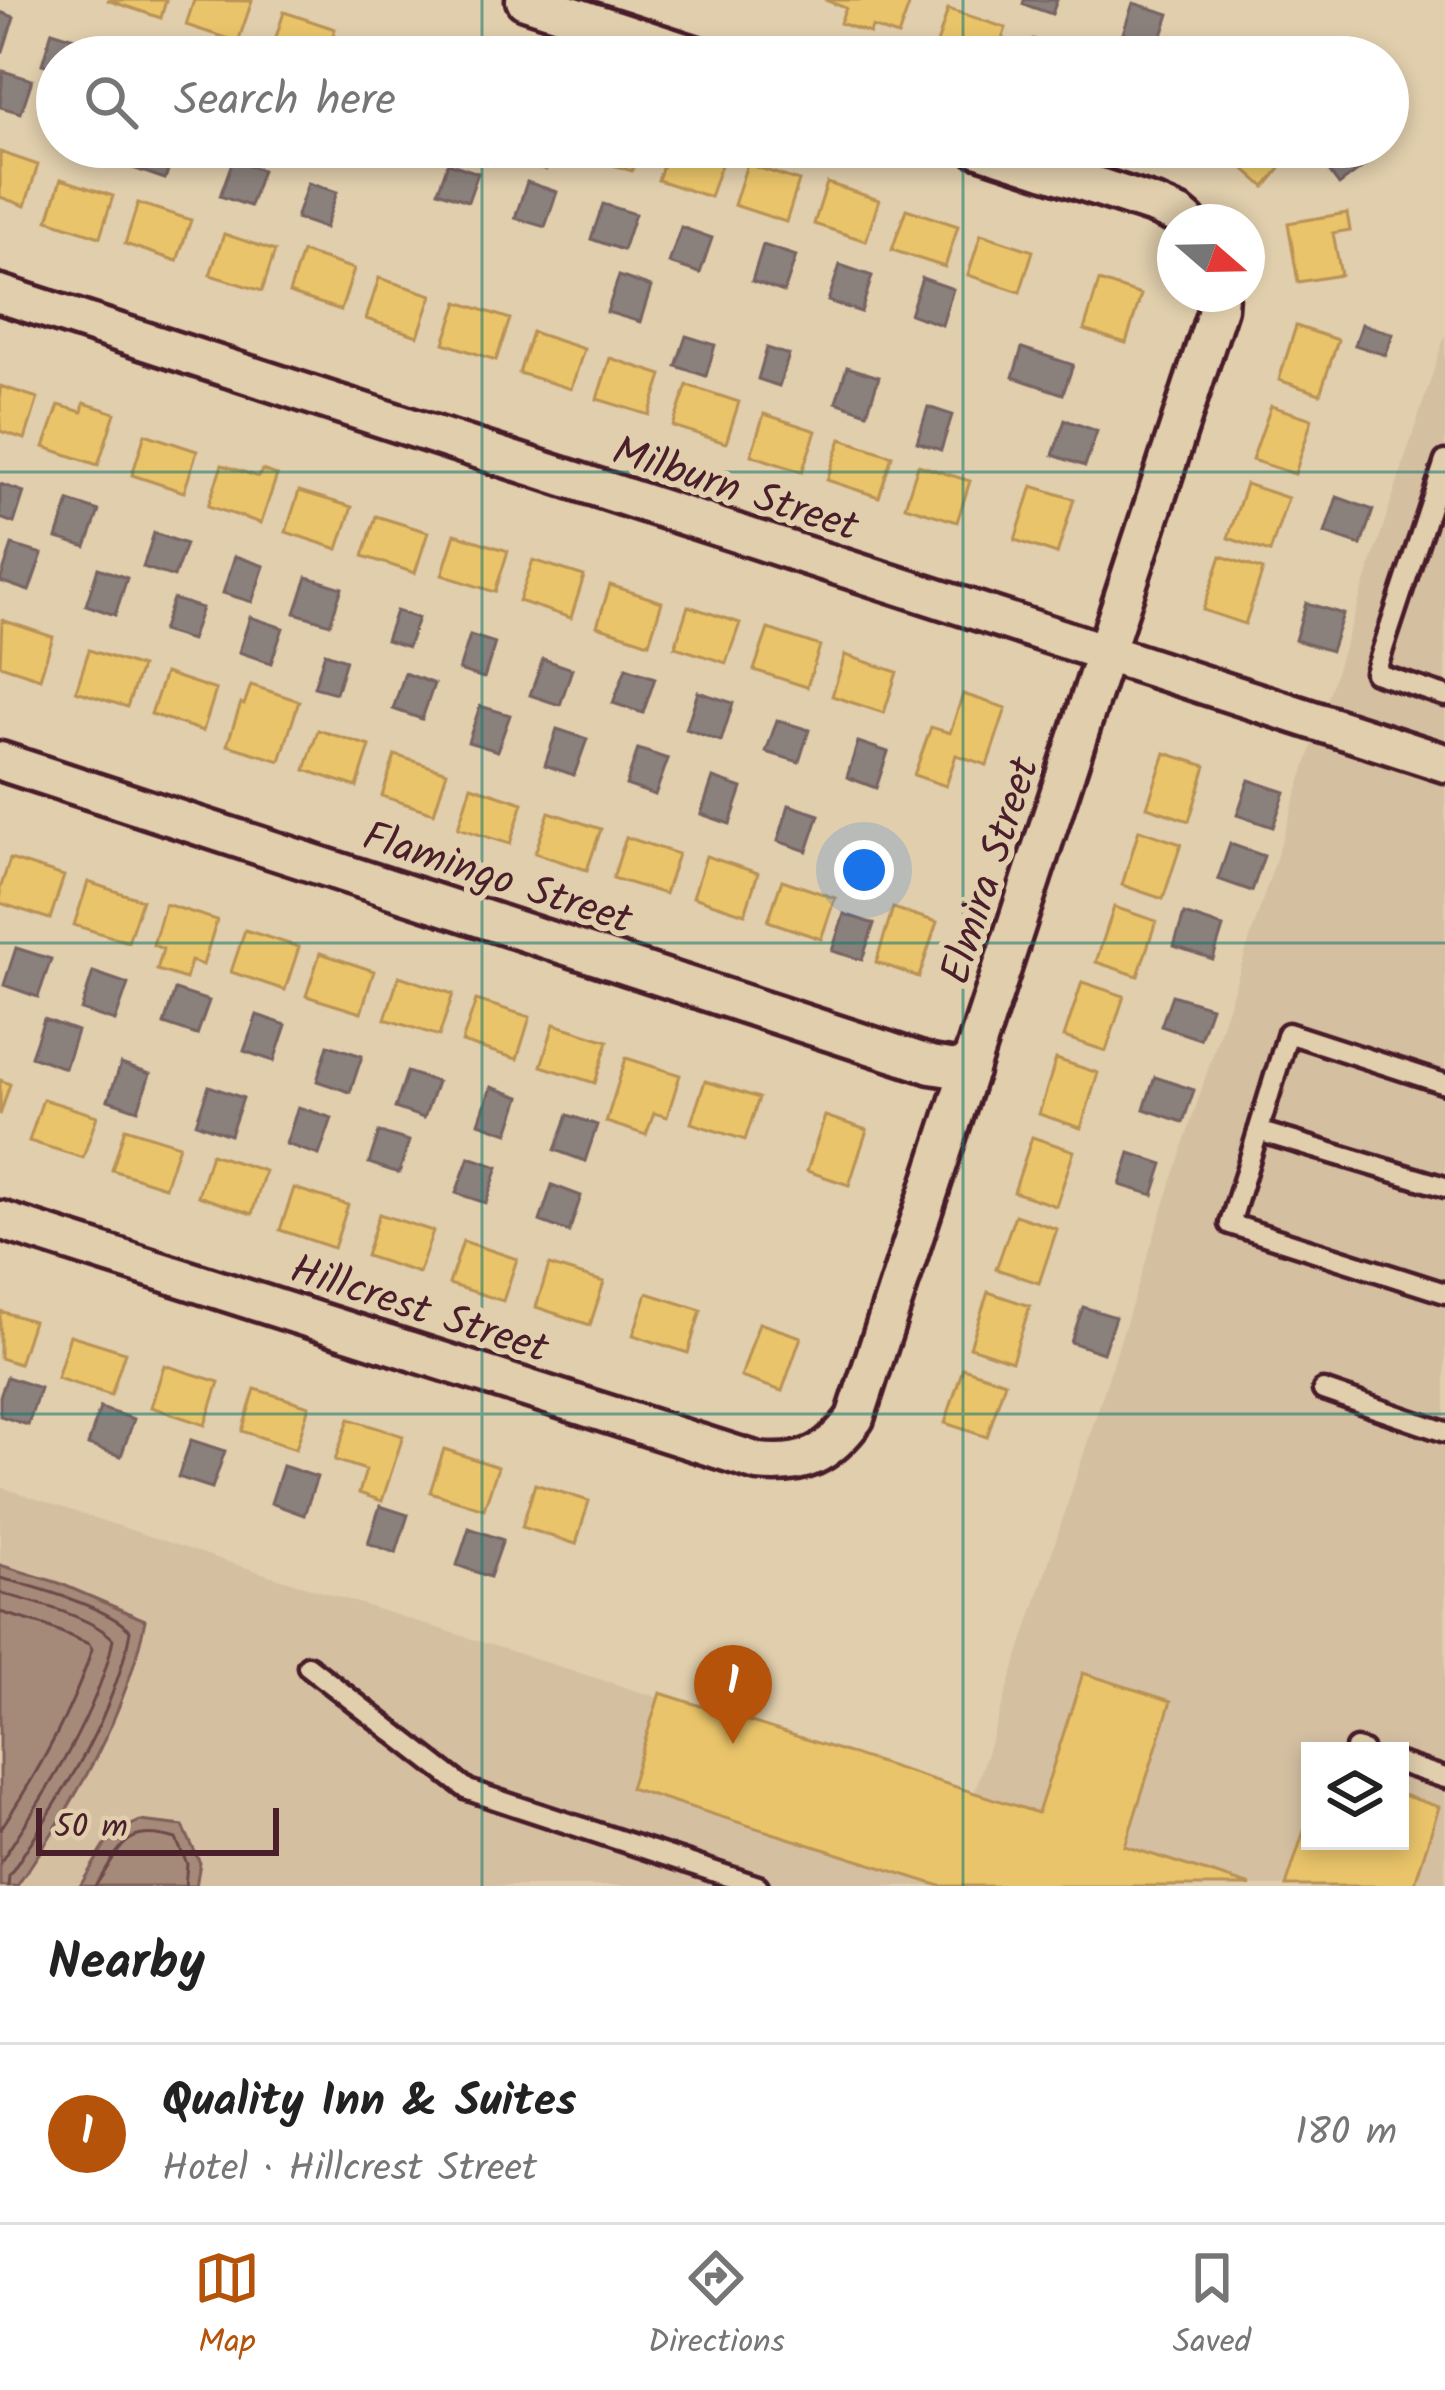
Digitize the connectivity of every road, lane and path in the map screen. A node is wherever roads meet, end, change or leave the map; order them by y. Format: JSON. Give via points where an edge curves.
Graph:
{"nodes":[{"id":1,"x":525,"y":0,"type":"edge"},
{"id":2,"x":636,"y":36,"type":"edge"},
{"id":3,"x":1040,"y":168,"type":"edge"},
{"id":4,"x":1157,"y":206,"type":"edge"},
{"id":5,"x":0,"y":294,"type":"edge"},
{"id":6,"x":1217,"y":312,"type":"edge"},
{"id":7,"x":1445,"y":461,"type":"edge"},
{"id":8,"x":1106,"y":654,"type":"junction"},
{"id":9,"x":1445,"y":696,"type":"edge"},
{"id":10,"x":0,"y":761,"type":"edge"},
{"id":11,"x":1445,"y":764,"type":"edge"},
{"id":12,"x":970,"y":1071,"type":"junction"},
{"id":13,"x":1445,"y":1084,"type":"edge"},
{"id":14,"x":1258,"y":1131,"type":"junction"},
{"id":15,"x":1445,"y":1187,"type":"edge"},
{"id":16,"x":0,"y":1220,"type":"edge"},
{"id":17,"x":1445,"y":1293,"type":"edge"},
{"id":18,"x":1323,"y":1390,"type":"dead end"},
{"id":19,"x":1445,"y":1432,"type":"edge"},
{"id":20,"x":813,"y":1456,"type":"joint"},
{"id":21,"x":308,"y":1666,"type":"dead end"},
{"id":22,"x":1409,"y":1766,"type":"edge"},
{"id":23,"x":1445,"y":1778,"type":"edge"},
{"id":24,"x":758,"y":1886,"type":"edge"}],
"edges":[{"from":1,"to":2,"type":"street"},
{"from":3,"to":4,"type":"street"},
{"from":5,"to":8,"type":"street","name":"Milburn Street"},
{"from":6,"to":8,"type":"street","name":"Elmira Street"},
{"from":7,"to":9,"type":"lane","via":[[1375,673]]},
{"from":8,"to":11,"type":"street","name":"Milburn Street"},
{"from":8,"to":12,"type":"street","name":"Elmira Street"},
{"from":10,"to":12,"type":"street","name":"Flamingo Street","via":[[908,1058]]},
{"from":12,"to":20,"type":"street","name":"Elmira Street","via":[[855,1418]]},
{"from":13,"to":14,"type":"lane","via":[[1288,1034]]},
{"from":14,"to":15,"type":"lane"},
{"from":14,"to":17,"type":"lane","via":[[1230,1224]]},
{"from":16,"to":20,"type":"street","name":"Hillcrest Street","via":[[758,1462]]},
{"from":18,"to":19,"type":"lane"},
{"from":21,"to":24,"type":"lane","via":[[468,1790]]},
{"from":22,"to":23,"type":"lane"}]}
